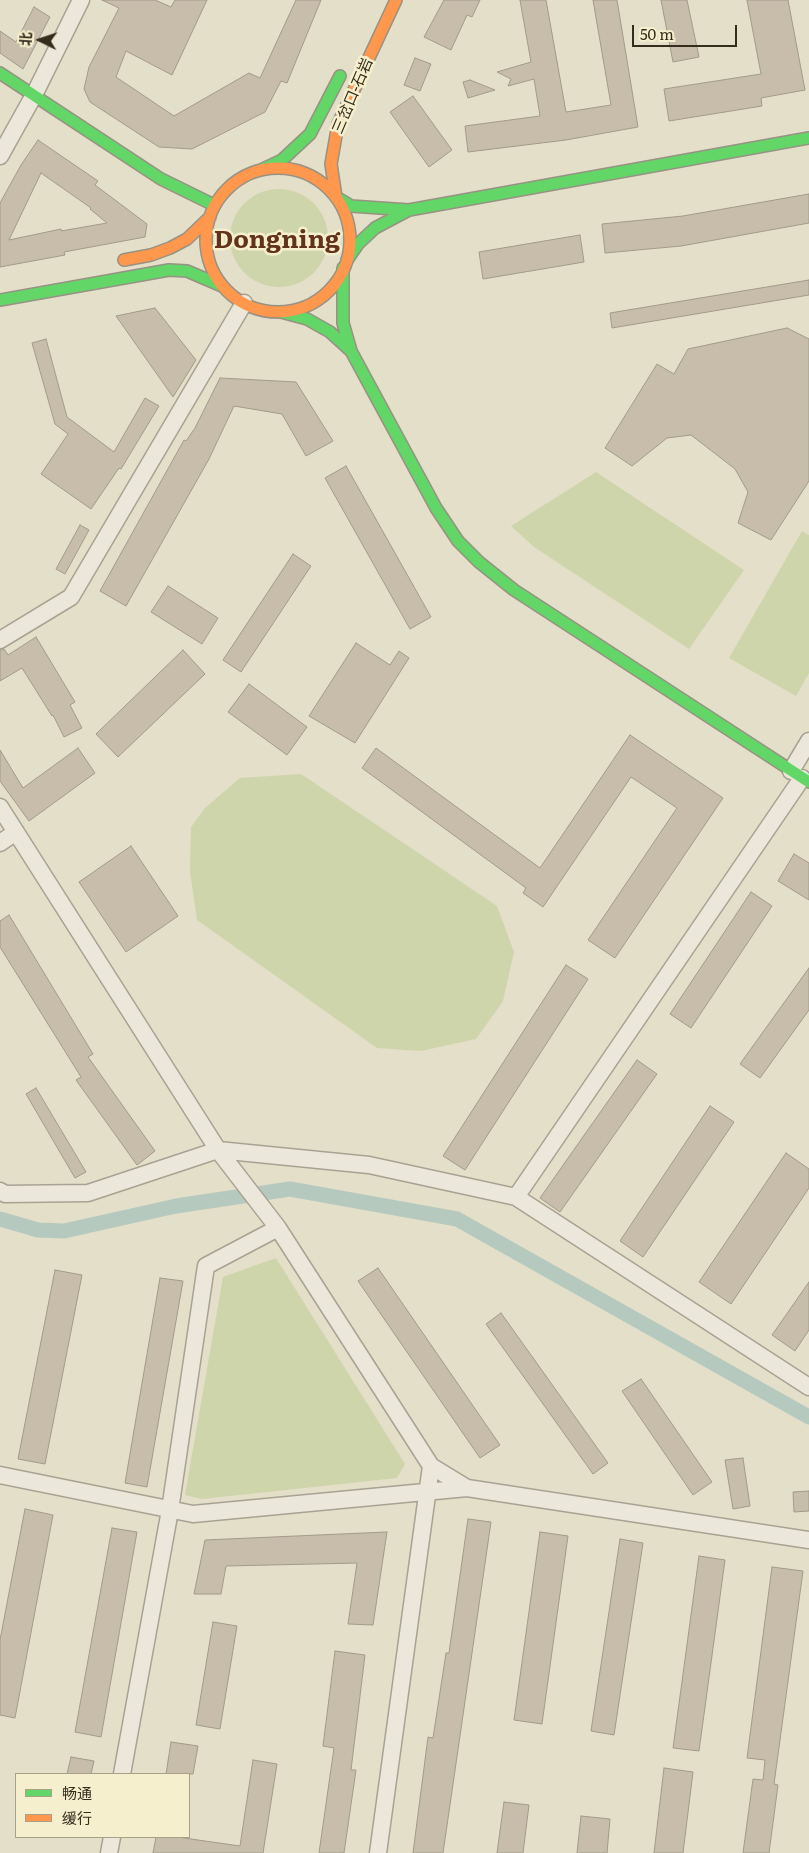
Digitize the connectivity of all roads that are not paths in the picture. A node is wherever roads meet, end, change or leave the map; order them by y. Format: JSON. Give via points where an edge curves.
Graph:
{"nodes":[{"id":1,"x":82,"y":0,"type":"edge"},
{"id":2,"x":396,"y":0,"type":"edge"},
{"id":3,"x":347,"y":62,"type":"dead end"},
{"id":4,"x":0,"y":73,"type":"edge"},
{"id":5,"x":34,"y":95,"type":"junction"},
{"id":6,"x":809,"y":138,"type":"edge"},
{"id":7,"x":0,"y":156,"type":"edge"},
{"id":8,"x":263,"y":169,"type":"junction"},
{"id":9,"x":336,"y":197,"type":"junction"},
{"id":10,"x":214,"y":205,"type":"junction"},
{"id":11,"x":409,"y":210,"type":"junction"},
{"id":12,"x":210,"y":218,"type":"junction"},
{"id":13,"x":113,"y":262,"type":"dead end"},
{"id":14,"x":345,"y":264,"type":"junction"},
{"id":15,"x":222,"y":286,"type":"junction"},
{"id":16,"x":0,"y":300,"type":"edge"},
{"id":17,"x":244,"y":303,"type":"junction"},
{"id":18,"x":282,"y":312,"type":"junction"},
{"id":19,"x":351,"y":351,"type":"junction"},
{"id":20,"x":0,"y":640,"type":"edge"},
{"id":21,"x":809,"y":741,"type":"edge"},
{"id":22,"x":801,"y":777,"type":"edge"},
{"id":23,"x":0,"y":807,"type":"edge"},
{"id":24,"x":16,"y":832,"type":"junction"},
{"id":25,"x":0,"y":843,"type":"edge"},
{"id":26,"x":218,"y":1150,"type":"junction"},
{"id":27,"x":0,"y":1191,"type":"edge"},
{"id":28,"x":516,"y":1197,"type":"junction"},
{"id":29,"x":276,"y":1225,"type":"junction"},
{"id":30,"x":809,"y":1387,"type":"edge"},
{"id":31,"x":431,"y":1466,"type":"junction"},
{"id":32,"x":0,"y":1475,"type":"edge"},
{"id":33,"x":467,"y":1488,"type":"junction"},
{"id":34,"x":428,"y":1491,"type":"junction"},
{"id":35,"x":170,"y":1510,"type":"junction"},
{"id":36,"x":809,"y":1540,"type":"edge"},
{"id":37,"x":122,"y":1773,"type":"edge"},
{"id":38,"x":112,"y":1838,"type":"edge"},
{"id":39,"x":109,"y":1853,"type":"edge"},
{"id":40,"x":378,"y":1853,"type":"edge"}],
"edges":[{"from":1,"to":5,"type":"street"},
{"from":2,"to":9,"type":"main road","name":"三岔口-石岩","via":[[338,124],[331,164]]},
{"from":3,"to":8,"type":"main road","name":"三岔口-石岩","via":[[310,134],[282,160]]},
{"from":4,"to":5,"type":"main road"},
{"from":5,"to":7,"type":"street"},
{"from":5,"to":10,"type":"main road","via":[[160,179]]},
{"from":6,"to":11,"type":"main road"},
{"from":8,"to":9,"type":"main road","via":[[284,168],[304,172],[322,182]]},
{"from":8,"to":10,"type":"main road","via":[[243,176],[227,188]]},
{"from":9,"to":11,"type":"main road","via":[[351,206]]},
{"from":9,"to":14,"type":"main road","via":[[346,216],[350,238]]},
{"from":10,"to":12,"type":"main road"},
{"from":11,"to":14,"type":"main road","via":[[375,228],[358,244]]},
{"from":12,"to":13,"type":"main road","via":[[187,239],[170,248]]},
{"from":12,"to":15,"type":"main road","via":[[206,245],[211,267]]},
{"from":14,"to":18,"type":"main road","via":[[338,280],[322,296],[303,307]]},
{"from":14,"to":19,"type":"main road","via":[[343,323]]},
{"from":15,"to":16,"type":"main road","via":[[187,271],[169,270]]},
{"from":15,"to":17,"type":"main road"},
{"from":17,"to":18,"type":"main road","via":[[259,310]]},
{"from":17,"to":20,"type":"street","via":[[71,597]]},
{"from":18,"to":19,"type":"main road","via":[[307,319],[330,332]]},
{"from":19,"to":22,"type":"main road","via":[[436,508],[458,541],[479,562],[514,590]]},
{"from":21,"to":22,"type":"street"},
{"from":22,"to":28,"type":"street"},
{"from":23,"to":24,"type":"street"},
{"from":24,"to":25,"type":"street"},
{"from":24,"to":26,"type":"street"},
{"from":26,"to":27,"type":"street","via":[[88,1193],[5,1194]]},
{"from":26,"to":28,"type":"street","via":[[369,1165]]},
{"from":26,"to":29,"type":"street"},
{"from":28,"to":30,"type":"street"},
{"from":29,"to":31,"type":"street"},
{"from":29,"to":35,"type":"street","via":[[206,1266]]},
{"from":31,"to":33,"type":"street"},
{"from":31,"to":34,"type":"street"},
{"from":32,"to":35,"type":"street"},
{"from":33,"to":34,"type":"street"},
{"from":33,"to":36,"type":"street"},
{"from":34,"to":35,"type":"street","via":[[193,1514]]},
{"from":34,"to":40,"type":"street"},
{"from":35,"to":37,"type":"street"},
{"from":38,"to":39,"type":"street"}]}
